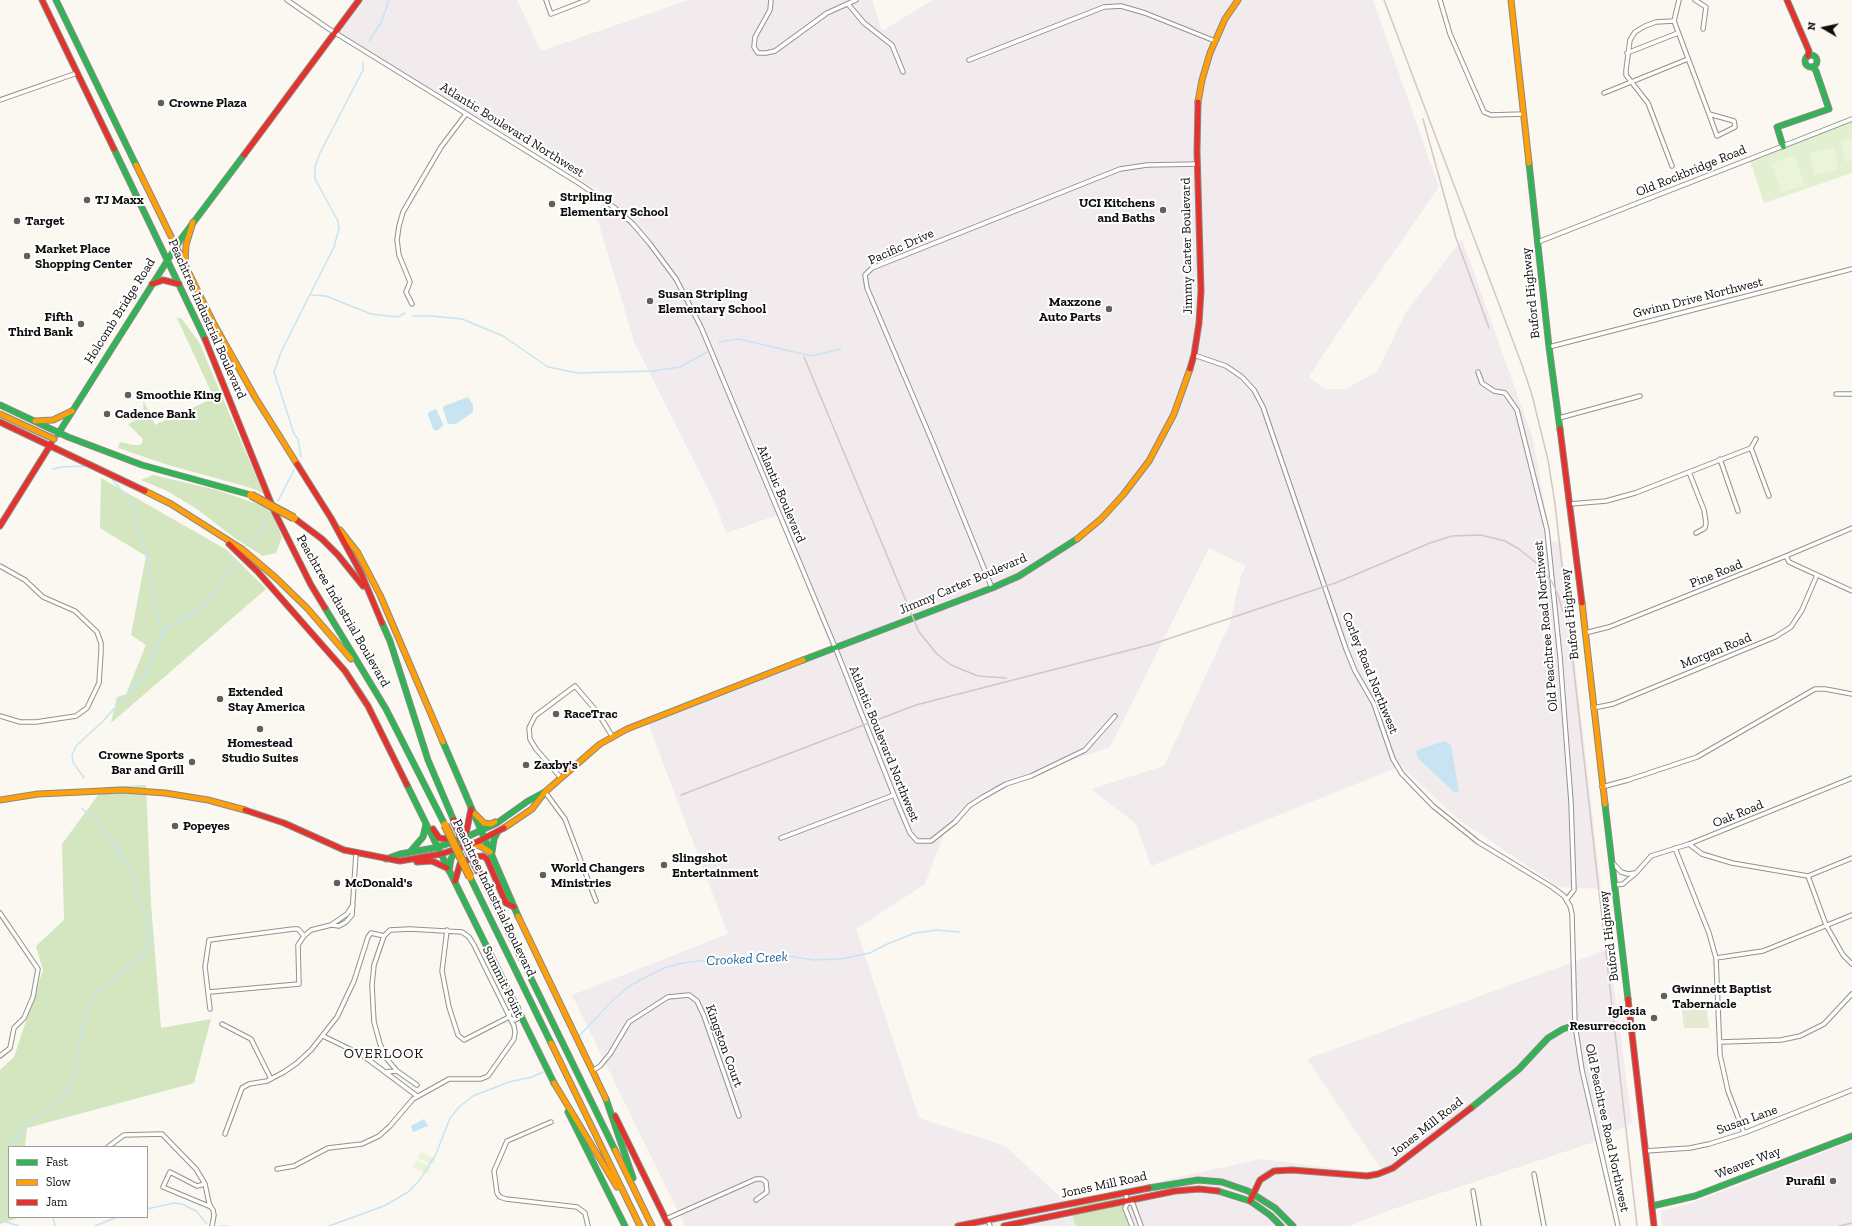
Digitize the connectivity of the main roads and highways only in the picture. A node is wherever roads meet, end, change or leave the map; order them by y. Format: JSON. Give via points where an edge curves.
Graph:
{"nodes":[{"id":1,"x":42,"y":0,"type":"edge"},
{"id":2,"x":56,"y":0,"type":"edge"},
{"id":3,"x":359,"y":0,"type":"edge"},
{"id":4,"x":1238,"y":0,"type":"edge"},
{"id":5,"x":1511,"y":0,"type":"edge"},
{"id":6,"x":1787,"y":0,"type":"edge"},
{"id":7,"x":1783,"y":146,"type":"road end"},
{"id":8,"x":193,"y":222,"type":"junction"},
{"id":9,"x":176,"y":246,"type":"junction"},
{"id":10,"x":167,"y":259,"type":"junction"},
{"id":11,"x":186,"y":267,"type":"junction"},
{"id":12,"x":152,"y":284,"type":"junction"},
{"id":13,"x":179,"y":284,"type":"junction"},
{"id":14,"x":0,"y":405,"type":"edge"},
{"id":15,"x":72,"y":411,"type":"junction"},
{"id":16,"x":0,"y":414,"type":"edge"},
{"id":17,"x":33,"y":421,"type":"junction"},
{"id":18,"x":0,"y":422,"type":"edge"},
{"id":19,"x":56,"y":436,"type":"junction"},
{"id":20,"x":50,"y":445,"type":"junction"},
{"id":21,"x":331,"y":518,"type":"junction"},
{"id":22,"x":0,"y":526,"type":"edge"},
{"id":23,"x":221,"y":537,"type":"junction"},
{"id":24,"x":368,"y":593,"type":"junction"},
{"id":25,"x":367,"y":678,"type":"junction"},
{"id":26,"x":401,"y":769,"type":"junction"},
{"id":27,"x":545,"y":792,"type":"junction"},
{"id":28,"x":0,"y":800,"type":"edge"},
{"id":29,"x":528,"y":801,"type":"junction"},
{"id":30,"x":471,"y":807,"type":"junction"},
{"id":31,"x":425,"y":822,"type":"junction"},
{"id":32,"x":487,"y":836,"type":"junction"},
{"id":33,"x":462,"y":842,"type":"junction"},
{"id":34,"x":409,"y":852,"type":"junction"},
{"id":35,"x":438,"y":852,"type":"junction"},
{"id":36,"x":491,"y":854,"type":"junction"},
{"id":37,"x":386,"y":859,"type":"junction"},
{"id":38,"x":448,"y":870,"type":"junction"},
{"id":39,"x":455,"y":881,"type":"junction"},
{"id":40,"x":514,"y":907,"type":"junction"},
{"id":41,"x":1575,"y":1025,"type":"road end"},
{"id":42,"x":554,"y":1083,"type":"junction"},
{"id":43,"x":606,"y":1099,"type":"junction"},
{"id":44,"x":1852,"y":1136,"type":"edge"},
{"id":45,"x":1253,"y":1193,"type":"junction"},
{"id":46,"x":1250,"y":1201,"type":"junction"},
{"id":47,"x":642,"y":1205,"type":"junction"},
{"id":48,"x":1652,"y":1206,"type":"junction"},
{"id":49,"x":989,"y":1223,"type":"edge"},
{"id":50,"x":625,"y":1226,"type":"edge"},
{"id":51,"x":640,"y":1226,"type":"edge"},
{"id":52,"x":652,"y":1226,"type":"edge"},
{"id":53,"x":669,"y":1226,"type":"edge"},
{"id":54,"x":958,"y":1226,"type":"edge"},
{"id":55,"x":1004,"y":1226,"type":"edge"},
{"id":56,"x":1281,"y":1226,"type":"edge"},
{"id":57,"x":1293,"y":1226,"type":"edge"},
{"id":58,"x":1654,"y":1226,"type":"edge"}],
"edges":[{"from":1,"to":10,"type":"main road","name":"Peachtree Industrial Boulevard"},
{"from":2,"to":9,"type":"main road","name":"Peachtree Industrial Boulevard"},
{"from":3,"to":8,"type":"main road","name":"Holcomb Bridge Road"},
{"from":4,"to":27,"type":"main road","name":"Jimmy Carter Boulevard","via":[[1225,19],[1215,41],[1202,80],[1198,105],[1202,292],[1194,355],[1186,385],[1174,414],[1149,461],[1123,495],[1101,519],[1074,541],[1045,562],[1019,576],[627,729],[600,744]]},
{"from":5,"to":48,"type":"main road","name":"Buford Highway","via":[[1549,347],[1570,504]]},
{"from":6,"to":7,"type":"main road","via":[[1809,51],[1808,56],[1813,56],[1816,60],[1812,67],[1829,109],[1777,127]]},
{"from":8,"to":9,"type":"main road","name":"Holcomb Bridge Road"},
{"from":8,"to":11,"type":"main road","via":[[186,245]]},
{"from":9,"to":10,"type":"main road","name":"Holcomb Bridge Road"},
{"from":9,"to":11,"type":"main road","name":"Peachtree Industrial Boulevard"},
{"from":10,"to":12,"type":"main road","name":"Holcomb Bridge Road"},
{"from":10,"to":13,"type":"main road","name":"Peachtree Industrial Boulevard"},
{"from":11,"to":21,"type":"main road","name":"Peachtree Industrial Boulevard","via":[[255,397]]},
{"from":12,"to":13,"type":"main road","via":[[163,280]]},
{"from":12,"to":15,"type":"main road","name":"Holcomb Bridge Road"},
{"from":13,"to":25,"type":"main road","name":"Peachtree Industrial Boulevard","via":[[208,345],[275,513],[311,585]]},
{"from":14,"to":17,"type":"main road"},
{"from":15,"to":17,"type":"main road","via":[[53,420]]},
{"from":15,"to":19,"type":"main road","name":"Holcomb Bridge Road"},
{"from":16,"to":19,"type":"main road"},
{"from":17,"to":19,"type":"main road"},
{"from":18,"to":20,"type":"main road"},
{"from":19,"to":20,"type":"main road","name":"Holcomb Bridge Road"},
{"from":19,"to":24,"type":"main road","bridge":true,"via":[[136,463],[251,496],[294,518],[322,539]]},
{"from":20,"to":22,"type":"main road","name":"Holcomb Bridge Road"},
{"from":20,"to":23,"type":"main road","via":[[171,504]]},
{"from":21,"to":24,"type":"main road","via":[[361,573]]},
{"from":21,"to":30,"type":"main road","via":[[358,553],[380,595]]},
{"from":23,"to":25,"type":"main road","via":[[248,554],[281,583],[325,627]]},
{"from":23,"to":26,"type":"main road","via":[[263,578],[330,651],[374,717]]},
{"from":24,"to":47,"type":"main road","name":"Peachtree Industrial Boulevard","bridge":true,"via":[[390,641],[428,760],[454,821]]},
{"from":25,"to":51,"type":"main road","name":"Peachtree Industrial Boulevard","bridge":true,"via":[[386,709],[445,825]]},
{"from":26,"to":31,"type":"main road","name":"Peachtree Industrial Boulevard"},
{"from":26,"to":33,"type":"main road","via":[[406,772],[435,834],[443,839]]},
{"from":27,"to":29,"type":"main road","name":"Jimmy Carter Boulevard"},
{"from":27,"to":32,"type":"main road","name":"Jimmy Carter Boulevard","via":[[532,809]]},
{"from":28,"to":37,"type":"main road","name":"Jimmy Carter Boulevard","via":[[93,790],[137,790],[176,794],[254,812],[344,850]]},
{"from":29,"to":30,"type":"main road","via":[[491,824],[484,823],[478,818]]},
{"from":29,"to":32,"type":"main road","name":"Jimmy Carter Boulevard","via":[[502,820]]},
{"from":30,"to":32,"type":"main road","name":"Peachtree Industrial Boulevard"},
{"from":30,"to":33,"type":"main road","via":[[468,830]]},
{"from":31,"to":34,"type":"main road","via":[[423,837]]},
{"from":31,"to":35,"type":"main road","name":"Peachtree Industrial Boulevard"},
{"from":32,"to":33,"type":"main road","name":"Jimmy Carter Boulevard"},
{"from":32,"to":36,"type":"main road","name":"Peachtree Industrial Boulevard"},
{"from":32,"to":36,"type":"main road","via":[[494,839]]},
{"from":33,"to":35,"type":"main road","name":"Jimmy Carter Boulevard"},
{"from":33,"to":35,"type":"main road","via":[[447,846]]},
{"from":33,"to":36,"type":"main road","via":[[480,846]]},
{"from":33,"to":38,"type":"main road"},
{"from":34,"to":35,"type":"main road","name":"Jimmy Carter Boulevard"},
{"from":34,"to":37,"type":"main road","name":"Jimmy Carter Boulevard"},
{"from":35,"to":37,"type":"main road","name":"Jimmy Carter Boulevard","via":[[403,861]]},
{"from":35,"to":38,"type":"main road","name":"Peachtree Industrial Boulevard"},
{"from":36,"to":40,"type":"main road","name":"Peachtree Industrial Boulevard"},
{"from":37,"to":38,"type":"main road","via":[[401,864],[432,861]]},
{"from":38,"to":39,"type":"main road","name":"Peachtree Industrial Boulevard"},
{"from":39,"to":40,"type":"main road","via":[[460,864],[473,857],[483,856],[487,859],[506,903]]},
{"from":39,"to":42,"type":"main road","name":"Peachtree Industrial Boulevard"},
{"from":40,"to":43,"type":"main road","name":"Peachtree Industrial Boulevard"},
{"from":41,"to":45,"type":"main road","name":"Jones Mill Road","via":[[1548,1038],[1504,1082],[1393,1168],[1378,1174],[1361,1176],[1278,1170],[1263,1177]]},
{"from":42,"to":50,"type":"main road","name":"Peachtree Industrial Boulevard"},
{"from":42,"to":51,"type":"main road"},
{"from":43,"to":47,"type":"main road"},
{"from":43,"to":53,"type":"main road","name":"Peachtree Industrial Boulevard"},
{"from":44,"to":48,"type":"main road","name":"Weaver Way","via":[[1695,1196]]},
{"from":45,"to":46,"type":"main road","name":"Jones Mill Road"},
{"from":45,"to":49,"type":"main road","name":"Jones Mill Road","via":[[1231,1184],[1202,1180],[1125,1193]]},
{"from":45,"to":57,"type":"main road","name":"Jones Mill Road","via":[[1275,1208]]},
{"from":46,"to":55,"type":"main road","name":"Jones Mill Road","via":[[1220,1191],[1183,1190]]},
{"from":46,"to":56,"type":"main road","name":"Jones Mill Road"},
{"from":47,"to":52,"type":"main road","name":"Peachtree Industrial Boulevard"},
{"from":48,"to":58,"type":"main road","name":"Buford Highway"},
{"from":49,"to":54,"type":"main road","name":"Jones Mill Road"}]}
